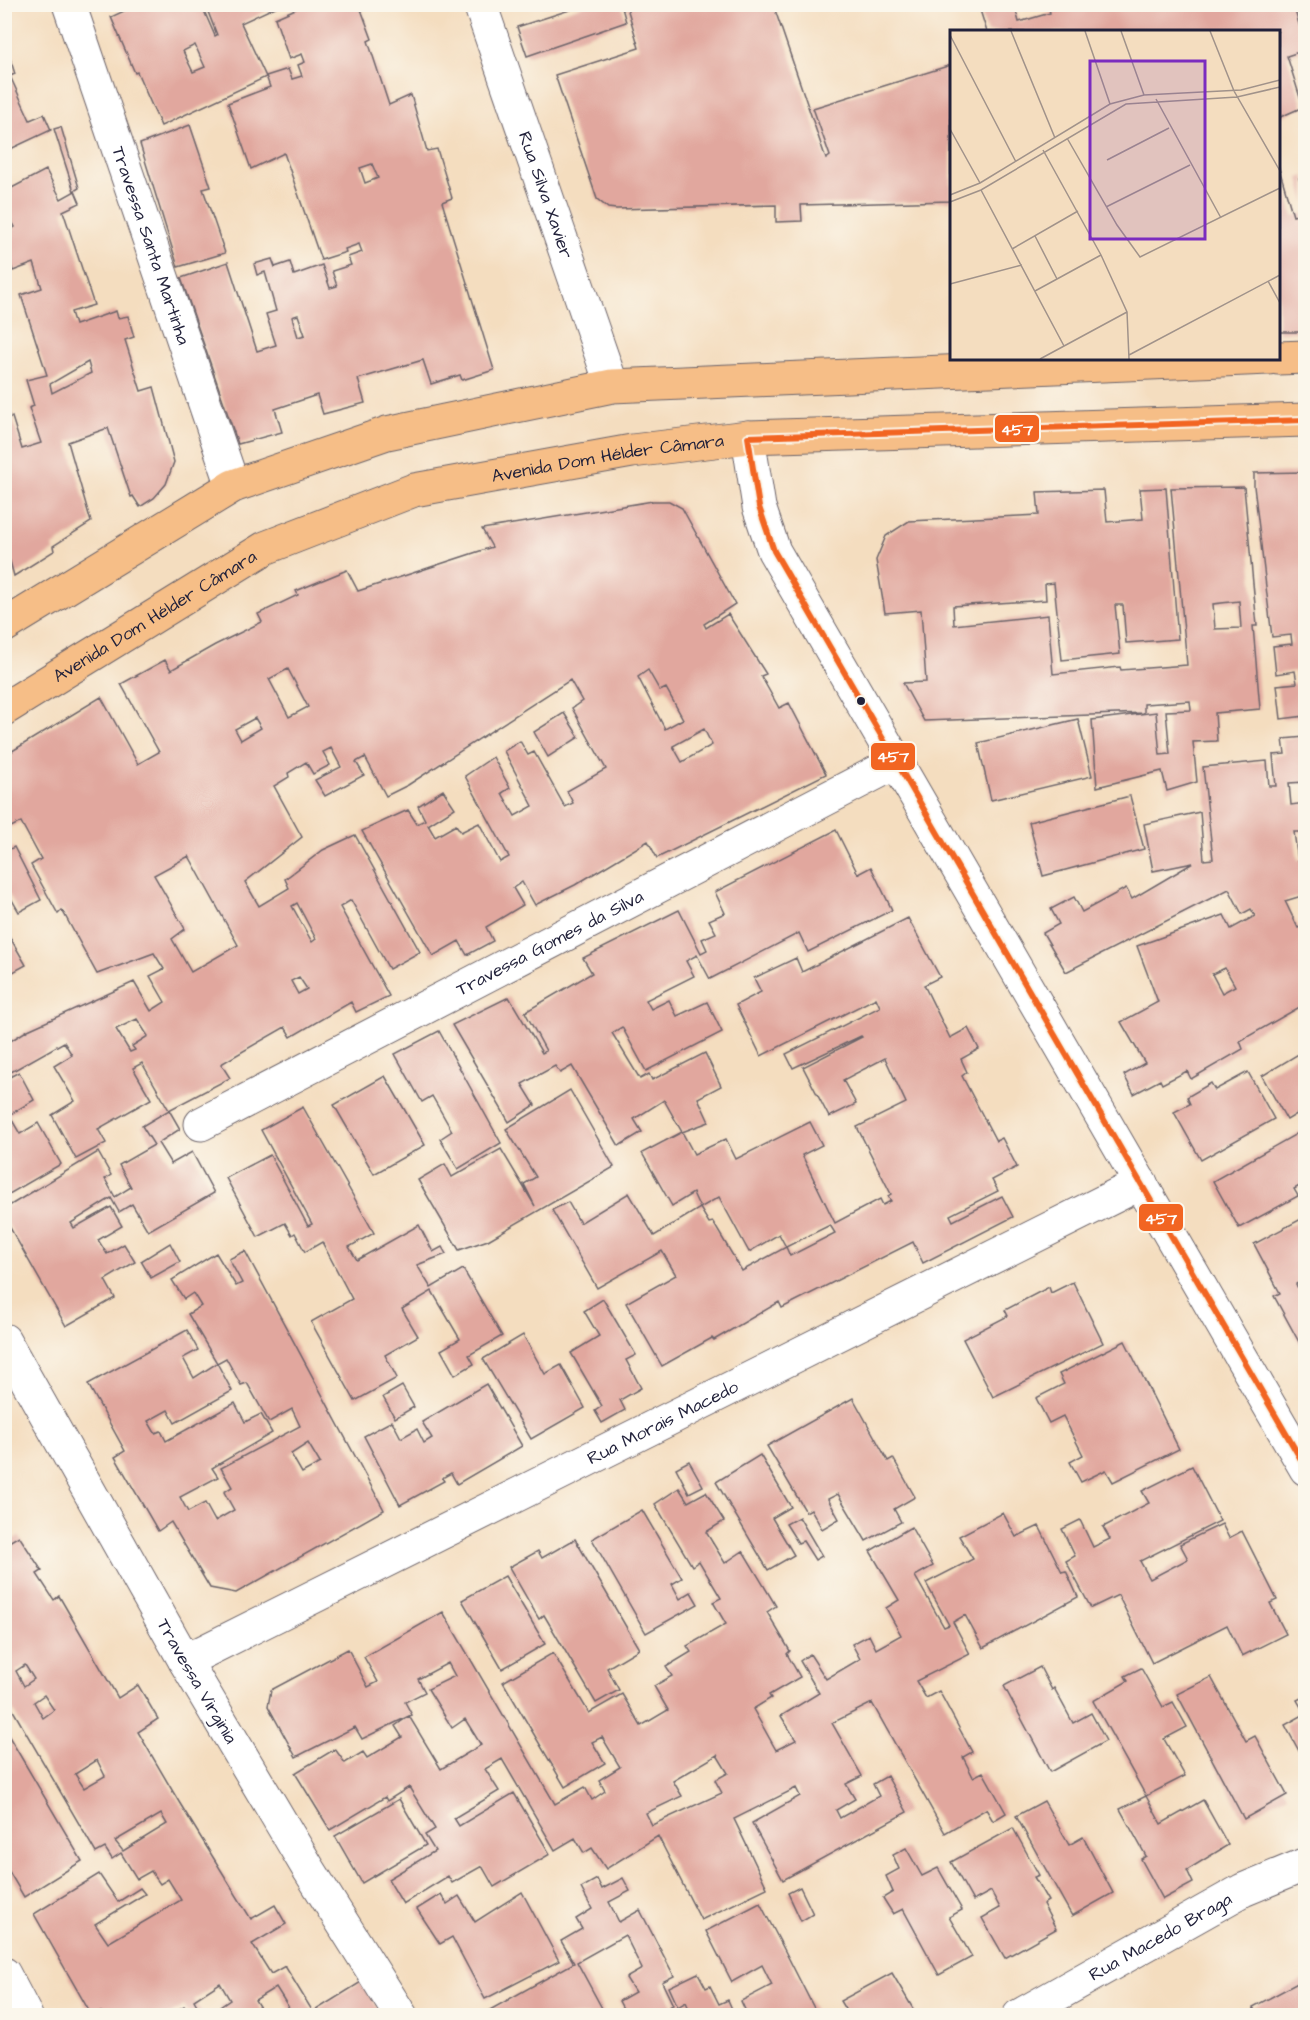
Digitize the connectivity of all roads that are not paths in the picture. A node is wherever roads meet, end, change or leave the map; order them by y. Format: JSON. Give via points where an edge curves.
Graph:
{"nodes":[{"id":1,"x":69,"y":4,"type":"edge"},
{"id":2,"x":480,"y":4,"type":"edge"},
{"id":3,"x":1305,"y":357,"type":"edge"},
{"id":4,"x":1280,"y":358,"type":"edge"},
{"id":5,"x":1222,"y":360,"type":"edge"},
{"id":6,"x":612,"y":386,"type":"junction"},
{"id":7,"x":1305,"y":420,"type":"edge"},
{"id":8,"x":748,"y":437,"type":"junction"},
{"id":9,"x":233,"y":486,"type":"junction"},
{"id":10,"x":4,"y":626,"type":"edge"},
{"id":11,"x":4,"y":709,"type":"edge"},
{"id":12,"x":897,"y":762,"type":"junction"},
{"id":13,"x":201,"y":1124,"type":"dead end"},
{"id":14,"x":1141,"y":1184,"type":"junction"},
{"id":15,"x":4,"y":1340,"type":"edge"},
{"id":16,"x":1305,"y":1469,"type":"edge"},
{"id":17,"x":184,"y":1661,"type":"junction"},
{"id":18,"x":1305,"y":1864,"type":"edge"},
{"id":19,"x":4,"y":1974,"type":"edge"},
{"id":20,"x":26,"y":2016,"type":"edge"},
{"id":21,"x":401,"y":2016,"type":"edge"},
{"id":22,"x":1019,"y":2016,"type":"edge"}],
"edges":[{"from":1,"to":9,"type":"street","name":"Travessa Santa Martinha"},
{"from":2,"to":6,"type":"street","name":"Rua Silva Xavier"},
{"from":3,"to":4,"type":"main road"},
{"from":5,"to":6,"type":"main road"},
{"from":6,"to":9,"type":"main road","via":[[387,433]]},
{"from":7,"to":8,"type":"main road","name":"Avenida Dom Hélder Câmara"},
{"from":8,"to":11,"type":"main road","name":"Avenida Dom Hélder Câmara","via":[[632,451],[414,490],[265,548]]},
{"from":8,"to":12,"type":"street","via":[[759,507],[774,551]]},
{"from":9,"to":10,"type":"main road"},
{"from":12,"to":13,"type":"street","name":"Travessa Gomes da Silva"},
{"from":12,"to":14,"type":"street"},
{"from":14,"to":16,"type":"street"},
{"from":14,"to":17,"type":"street","name":"Rua Morais Macedo"},
{"from":15,"to":17,"type":"street","name":"Travessa Virginia"},
{"from":17,"to":21,"type":"street","name":"Travessa Virginia"},
{"from":18,"to":22,"type":"street","name":"Rua Macedo Braga","via":[[1243,1890]]},
{"from":19,"to":20,"type":"street"}]}
